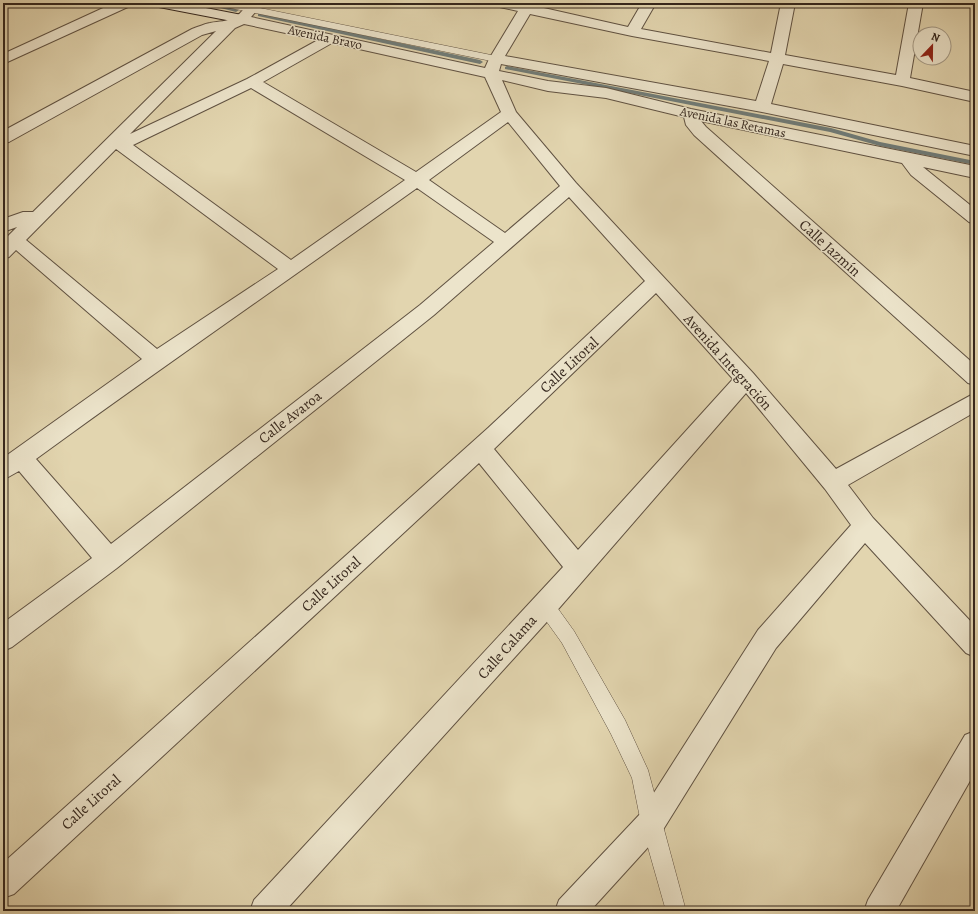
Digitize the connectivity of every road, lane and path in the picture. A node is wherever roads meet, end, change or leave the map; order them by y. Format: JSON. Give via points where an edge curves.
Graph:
{"nodes":[{"id":1,"x":125,"y":3,"type":"edge"},
{"id":2,"x":159,"y":3,"type":"edge"},
{"id":3,"x":222,"y":3,"type":"edge"},
{"id":4,"x":500,"y":3,"type":"edge"},
{"id":5,"x":649,"y":3,"type":"edge"},
{"id":6,"x":788,"y":3,"type":"edge"},
{"id":7,"x":916,"y":3,"type":"edge"},
{"id":8,"x":528,"y":6,"type":"edge"},
{"id":9,"x":249,"y":10,"type":"edge"},
{"id":10,"x":632,"y":32,"type":"junction"},
{"id":11,"x":330,"y":38,"type":"junction"},
{"id":12,"x":777,"y":58,"type":"junction"},
{"id":13,"x":3,"y":60,"type":"edge"},
{"id":14,"x":493,"y":66,"type":"junction"},
{"id":15,"x":902,"y":81,"type":"junction"},
{"id":16,"x":252,"y":82,"type":"junction"},
{"id":17,"x":975,"y":97,"type":"edge"},
{"id":18,"x":762,"y":108,"type":"junction"},
{"id":19,"x":509,"y":113,"type":"junction"},
{"id":20,"x":691,"y":114,"type":"junction"},
{"id":21,"x":3,"y":138,"type":"edge"},
{"id":22,"x":118,"y":143,"type":"junction"},
{"id":23,"x":975,"y":151,"type":"edge"},
{"id":24,"x":910,"y":158,"type":"junction"},
{"id":25,"x":975,"y":172,"type":"edge"},
{"id":26,"x":417,"y":180,"type":"junction"},
{"id":27,"x":570,"y":187,"type":"junction"},
{"id":28,"x":39,"y":218,"type":"junction"},
{"id":29,"x":975,"y":218,"type":"edge"},
{"id":30,"x":3,"y":226,"type":"edge"},
{"id":31,"x":506,"y":242,"type":"junction"},
{"id":32,"x":9,"y":246,"type":"edge"},
{"id":33,"x":291,"y":269,"type":"junction"},
{"id":34,"x":656,"y":282,"type":"junction"},
{"id":35,"x":156,"y":360,"type":"junction"},
{"id":36,"x":975,"y":377,"type":"edge"},
{"id":37,"x":746,"y":379,"type":"junction"},
{"id":38,"x":975,"y":402,"type":"edge"},
{"id":39,"x":480,"y":448,"type":"junction"},
{"id":40,"x":12,"y":463,"type":"edge"},
{"id":41,"x":833,"y":482,"type":"junction"},
{"id":42,"x":865,"y":526,"type":"junction"},
{"id":43,"x":109,"y":560,"type":"junction"},
{"id":44,"x":578,"y":568,"type":"junction"},
{"id":45,"x":545,"y":605,"type":"junction"},
{"id":46,"x":3,"y":638,"type":"edge"},
{"id":47,"x":975,"y":644,"type":"edge"},
{"id":48,"x":975,"y":745,"type":"edge"},
{"id":49,"x":651,"y":823,"type":"junction"},
{"id":50,"x":3,"y":883,"type":"edge"},
{"id":51,"x":265,"y":911,"type":"edge"},
{"id":52,"x":570,"y":911,"type":"edge"},
{"id":53,"x":676,"y":911,"type":"edge"},
{"id":54,"x":879,"y":911,"type":"edge"}],
"edges":[{"from":1,"to":13,"type":"street"},
{"from":2,"to":9,"type":"street","name":"Avenida Bravo"},
{"from":3,"to":9,"type":"lane"},
{"from":4,"to":8,"type":"street"},
{"from":5,"to":10,"type":"street"},
{"from":6,"to":12,"type":"street"},
{"from":7,"to":15,"type":"street"},
{"from":8,"to":10,"type":"street"},
{"from":8,"to":14,"type":"street"},
{"from":9,"to":11,"type":"street","name":"Avenida Bravo"},
{"from":9,"to":14,"type":"lane"},
{"from":9,"to":21,"type":"street","via":[[197,32]]},
{"from":9,"to":22,"type":"street"},
{"from":10,"to":12,"type":"street"},
{"from":11,"to":14,"type":"street","name":"Avenida Bravo"},
{"from":11,"to":16,"type":"street"},
{"from":12,"to":15,"type":"street"},
{"from":12,"to":18,"type":"street"},
{"from":14,"to":18,"type":"street"},
{"from":14,"to":19,"type":"street","name":"Avenida Integración"},
{"from":14,"to":20,"type":"street","name":"Avenida las Retamas","via":[[548,86],[606,93]]},
{"from":15,"to":17,"type":"street"},
{"from":16,"to":22,"type":"street"},
{"from":16,"to":26,"type":"street"},
{"from":18,"to":23,"type":"street"},
{"from":19,"to":26,"type":"street"},
{"from":19,"to":27,"type":"street","name":"Avenida Integración"},
{"from":20,"to":24,"type":"street","name":"Avenida las Retamas"},
{"from":20,"to":36,"type":"street","name":"Calle Jazmín","via":[[694,125],[700,131]]},
{"from":22,"to":28,"type":"street"},
{"from":22,"to":33,"type":"street"},
{"from":24,"to":25,"type":"street","name":"Avenida las Retamas"},
{"from":24,"to":29,"type":"street","via":[[917,171]]},
{"from":26,"to":31,"type":"street"},
{"from":26,"to":33,"type":"street"},
{"from":27,"to":31,"type":"street","name":"Calle Avaroa"},
{"from":27,"to":34,"type":"street","name":"Avenida Integración"},
{"from":28,"to":30,"type":"street","via":[[23,218]]},
{"from":28,"to":32,"type":"street"},
{"from":31,"to":43,"type":"street","name":"Calle Avaroa","via":[[427,310]]},
{"from":32,"to":35,"type":"street"},
{"from":33,"to":35,"type":"street"},
{"from":34,"to":37,"type":"street","name":"Avenida Integración"},
{"from":34,"to":39,"type":"street","name":"Calle Litoral"},
{"from":35,"to":40,"type":"street"},
{"from":37,"to":41,"type":"street","name":"Avenida Integración"},
{"from":37,"to":44,"type":"street","name":"Calle Calama"},
{"from":38,"to":41,"type":"street"},
{"from":39,"to":44,"type":"street"},
{"from":39,"to":50,"type":"street","name":"Calle Litoral"},
{"from":40,"to":43,"type":"street"},
{"from":41,"to":42,"type":"street","name":"Avenida Integración"},
{"from":42,"to":47,"type":"street","name":"Avenida Integración"},
{"from":42,"to":49,"type":"street","via":[[767,639]]},
{"from":43,"to":46,"type":"street","name":"Calle Avaroa"},
{"from":44,"to":45,"type":"street","name":"Calle Calama"},
{"from":45,"to":49,"type":"lane","via":[[568,637],[618,727],[641,777]]},
{"from":45,"to":51,"type":"street","name":"Calle Calama"},
{"from":48,"to":54,"type":"street"},
{"from":49,"to":52,"type":"street"},
{"from":49,"to":53,"type":"lane"}]}
